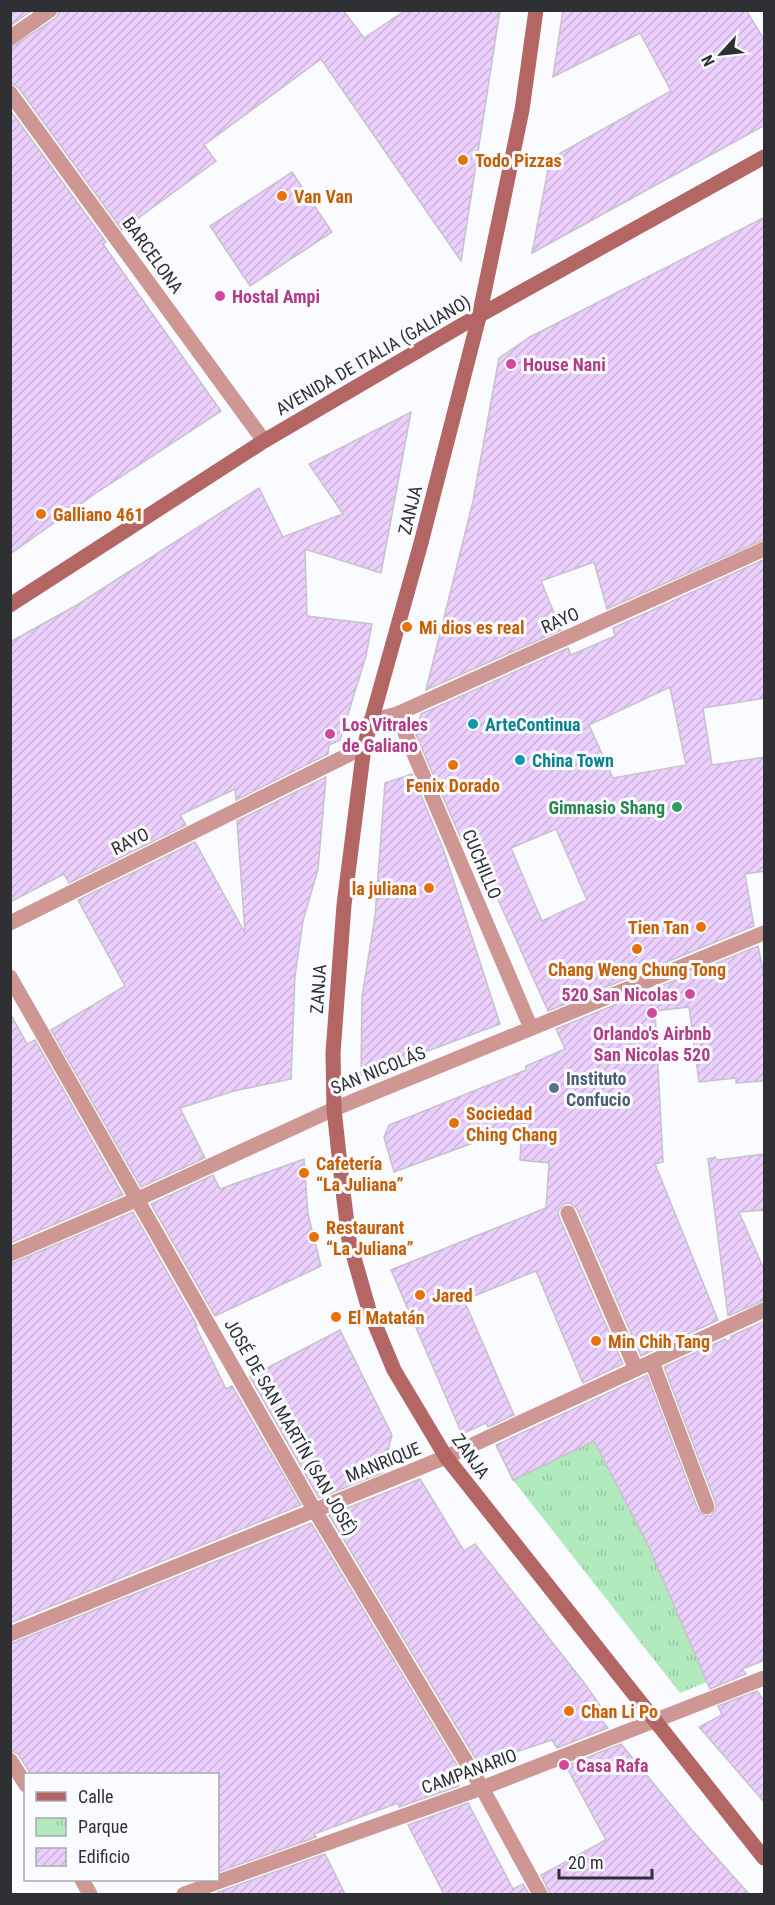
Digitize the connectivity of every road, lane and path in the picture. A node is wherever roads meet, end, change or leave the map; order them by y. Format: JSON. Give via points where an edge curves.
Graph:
{"nodes":[{"id":1,"x":50,"y":10,"type":"edge"},
{"id":2,"x":536,"y":10,"type":"edge"},
{"id":3,"x":10,"y":38,"type":"edge"},
{"id":4,"x":10,"y":93,"type":"edge"},
{"id":5,"x":765,"y":157,"type":"edge"},
{"id":6,"x":479,"y":317,"type":"junction"},
{"id":7,"x":264,"y":441,"type":"junction"},
{"id":8,"x":765,"y":549,"type":"edge"},
{"id":9,"x":10,"y":605,"type":"edge"},
{"id":10,"x":397,"y":714,"type":"junction"},
{"id":11,"x":370,"y":721,"type":"junction"},
{"id":12,"x":363,"y":747,"type":"junction"},
{"id":13,"x":10,"y":923,"type":"edge"},
{"id":14,"x":765,"y":933,"type":"edge"},
{"id":15,"x":10,"y":977,"type":"edge"},
{"id":16,"x":531,"y":1028,"type":"junction"},
{"id":17,"x":334,"y":1109,"type":"junction"},
{"id":18,"x":138,"y":1199,"type":"junction"},
{"id":19,"x":568,"y":1213,"type":"dead end"},
{"id":20,"x":10,"y":1254,"type":"edge"},
{"id":21,"x":765,"y":1310,"type":"edge"},
{"id":22,"x":652,"y":1362,"type":"junction"},
{"id":23,"x":636,"y":1369,"type":"junction"},
{"id":24,"x":446,"y":1457,"type":"junction"},
{"id":25,"x":707,"y":1508,"type":"dead end"},
{"id":26,"x":315,"y":1511,"type":"junction"},
{"id":27,"x":10,"y":1634,"type":"edge"},
{"id":28,"x":765,"y":1678,"type":"edge"},
{"id":29,"x":654,"y":1720,"type":"junction"},
{"id":30,"x":10,"y":1760,"type":"edge"},
{"id":31,"x":24,"y":1782,"type":"edge"},
{"id":32,"x":482,"y":1788,"type":"junction"},
{"id":33,"x":765,"y":1858,"type":"edge"},
{"id":34,"x":82,"y":1881,"type":"edge"},
{"id":35,"x":90,"y":1894,"type":"edge"},
{"id":36,"x":184,"y":1894,"type":"edge"},
{"id":37,"x":540,"y":1894,"type":"edge"}],
"edges":[{"from":1,"to":3,"type":"street"},
{"from":2,"to":6,"type":"main road","name":"ZANJA","via":[[522,110]]},
{"from":4,"to":7,"type":"street","name":"BARCELONA"},
{"from":5,"to":6,"type":"main road","name":"AVENIDA DE ITALIA (GALIANO)"},
{"from":6,"to":7,"type":"main road","name":"AVENIDA DE ITALIA (GALIANO)"},
{"from":6,"to":11,"type":"main road","name":"ZANJA"},
{"from":7,"to":9,"type":"main road","name":"AVENIDA DE ITALIA (GALIANO)"},
{"from":8,"to":10,"type":"street","name":"RAYO"},
{"from":10,"to":11,"type":"street","name":"RAYO"},
{"from":10,"to":16,"type":"street","name":"CUCHILLO"},
{"from":11,"to":12,"type":"main road","name":"ZANJA"},
{"from":12,"to":13,"type":"street","name":"RAYO"},
{"from":12,"to":17,"type":"main road","name":"ZANJA","via":[[338,977]]},
{"from":14,"to":16,"type":"street","name":"SAN NICOLÁS"},
{"from":15,"to":18,"type":"street","name":"JOSÉ DE SAN MARTÍN (SAN JOSÉ)"},
{"from":16,"to":17,"type":"street","name":"SAN NICOLÁS"},
{"from":17,"to":18,"type":"street","name":"SAN NICOLÁS"},
{"from":17,"to":24,"type":"main road","name":"ZANJA","via":[[350,1240],[369,1310],[394,1370]]},
{"from":18,"to":20,"type":"street","name":"SAN NICOLÁS"},
{"from":18,"to":26,"type":"street","name":"JOSÉ DE SAN MARTÍN (SAN JOSÉ)"},
{"from":19,"to":23,"type":"street"},
{"from":21,"to":22,"type":"street","name":"MANRIQUE"},
{"from":22,"to":23,"type":"street","name":"MANRIQUE"},
{"from":22,"to":25,"type":"street"},
{"from":23,"to":24,"type":"street","name":"MANRIQUE"},
{"from":24,"to":26,"type":"street","name":"MANRIQUE"},
{"from":24,"to":29,"type":"main road","name":"ZANJA"},
{"from":26,"to":27,"type":"street","name":"MANRIQUE"},
{"from":26,"to":32,"type":"street","name":"JOSÉ DE SAN MARTÍN (SAN JOSÉ)"},
{"from":28,"to":29,"type":"street","name":"CAMPANARIO"},
{"from":29,"to":32,"type":"street","name":"CAMPANARIO"},
{"from":29,"to":33,"type":"main road","name":"ZANJA"},
{"from":30,"to":31,"type":"street"},
{"from":32,"to":36,"type":"street","name":"CAMPANARIO"},
{"from":32,"to":37,"type":"street","name":"JOSÉ DE SAN MARTÍN (SAN JOSÉ)"},
{"from":34,"to":35,"type":"street"}]}
